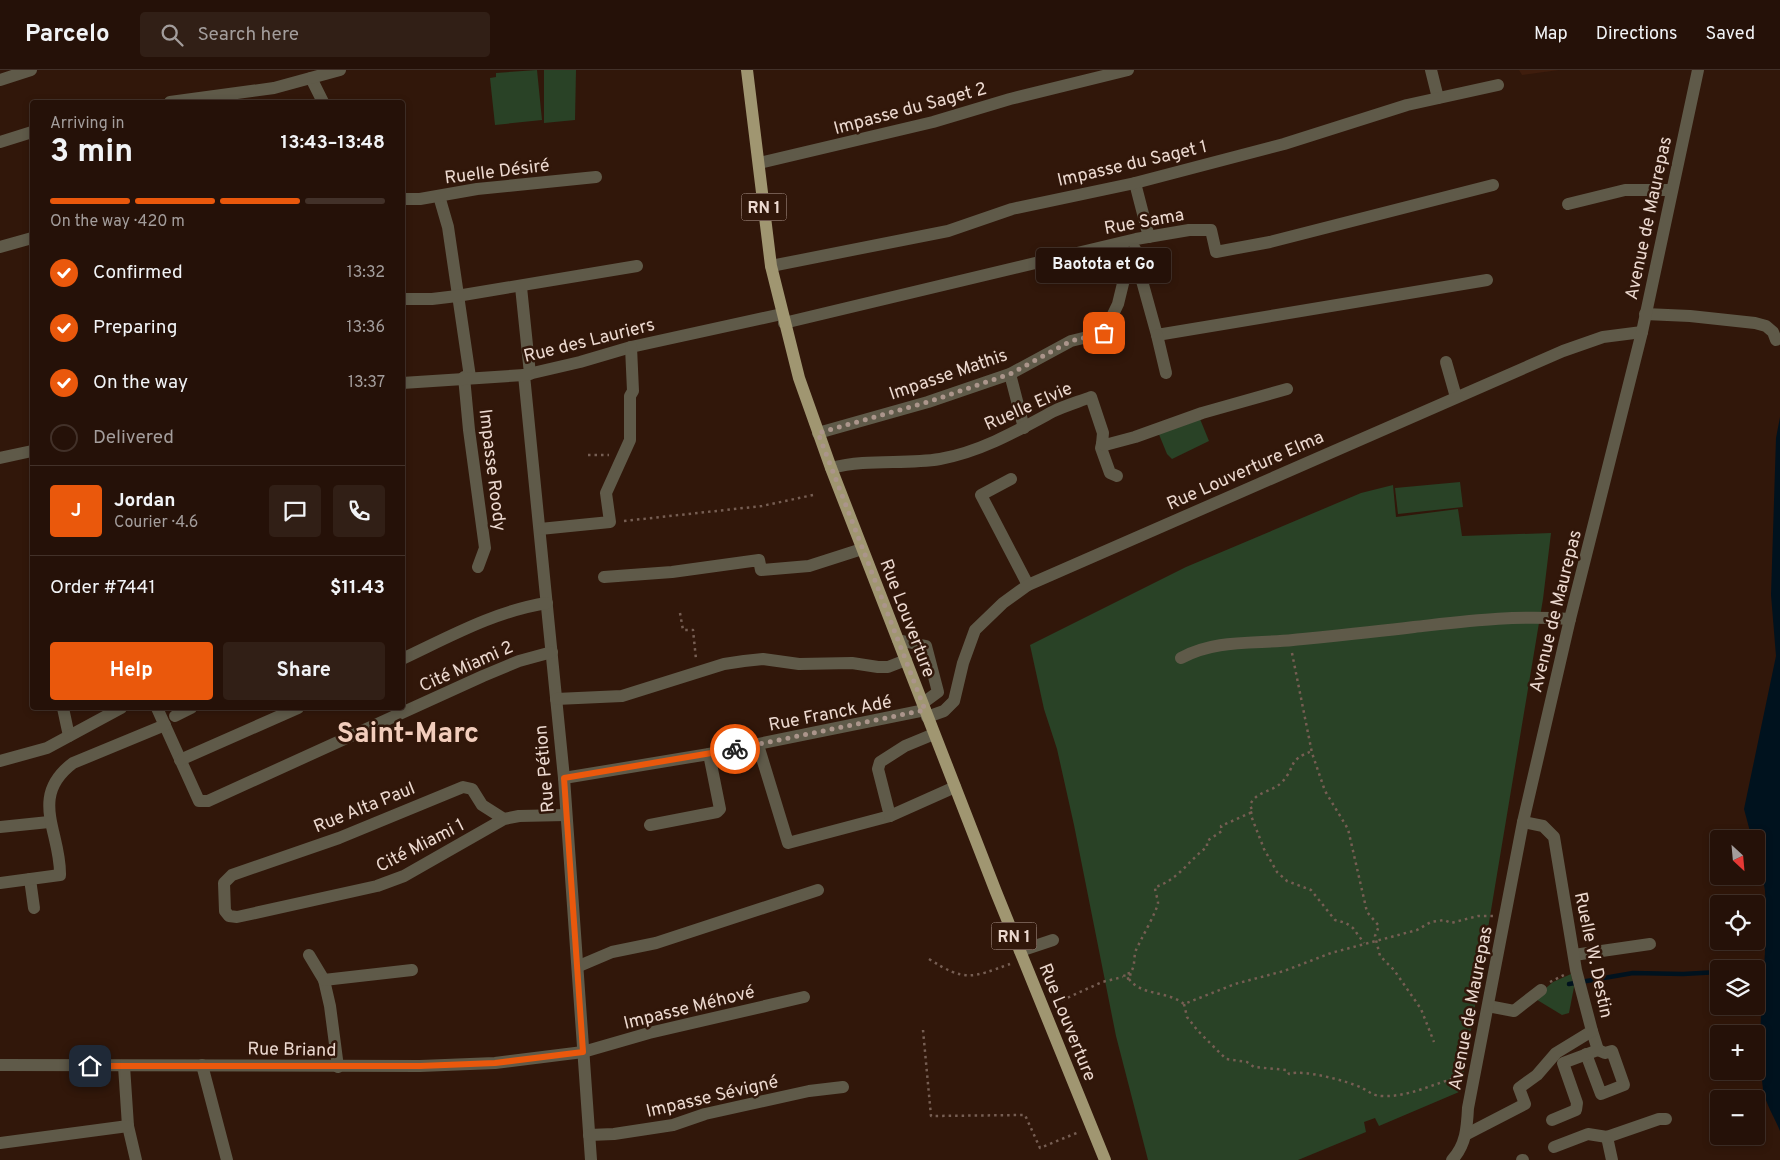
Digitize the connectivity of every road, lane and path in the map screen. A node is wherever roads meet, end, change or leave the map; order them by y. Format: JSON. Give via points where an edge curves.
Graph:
{"nodes":[{"id":1,"x":31,"y":70,"type":"edge"},
{"id":2,"x":340,"y":70,"type":"edge"},
{"id":3,"x":747,"y":70,"type":"edge"},
{"id":4,"x":1128,"y":70,"type":"edge"},
{"id":5,"x":1431,"y":70,"type":"edge"},
{"id":6,"x":1698,"y":70,"type":"edge"},
{"id":7,"x":307,"y":76,"type":"edge"},
{"id":8,"x":0,"y":80,"type":"edge"},
{"id":9,"x":1498,"y":85,"type":"dead end"},
{"id":10,"x":1438,"y":98,"type":"junction"},
{"id":11,"x":185,"y":100,"type":"edge"},
{"id":12,"x":322,"y":100,"type":"edge"},
{"id":13,"x":30,"y":133,"type":"edge"},
{"id":14,"x":0,"y":142,"type":"edge"},
{"id":15,"x":759,"y":163,"type":"junction"},
{"id":16,"x":596,"y":177,"type":"dead end"},
{"id":17,"x":1135,"y":183,"type":"junction"},
{"id":18,"x":1493,"y":185,"type":"dead end"},
{"id":19,"x":1672,"y":190,"type":"junction"},
{"id":20,"x":439,"y":196,"type":"junction"},
{"id":21,"x":405,"y":199,"type":"edge"},
{"id":22,"x":1568,"y":204,"type":"dead end"},
{"id":23,"x":30,"y":239,"type":"edge"},
{"id":24,"x":1140,"y":243,"type":"junction"},
{"id":25,"x":0,"y":247,"type":"edge"},
{"id":26,"x":637,"y":266,"type":"dead end"},
{"id":27,"x":771,"y":266,"type":"junction"},
{"id":28,"x":1487,"y":280,"type":"dead end"},
{"id":29,"x":521,"y":287,"type":"junction"},
{"id":30,"x":458,"y":296,"type":"junction"},
{"id":31,"x":405,"y":299,"type":"edge"},
{"id":32,"x":1645,"y":314,"type":"junction"},
{"id":33,"x":783,"y":319,"type":"junction"},
{"id":34,"x":1642,"y":332,"type":"junction"},
{"id":35,"x":1157,"y":335,"type":"junction"},
{"id":36,"x":1776,"y":340,"type":"dead end"},
{"id":37,"x":631,"y":347,"type":"junction"},
{"id":38,"x":1446,"y":362,"type":"dead end"},
{"id":39,"x":1166,"y":373,"type":"dead end"},
{"id":40,"x":527,"y":374,"type":"junction"},
{"id":41,"x":1010,"y":374,"type":"junction"},
{"id":42,"x":467,"y":377,"type":"junction"},
{"id":43,"x":405,"y":383,"type":"edge"},
{"id":44,"x":1287,"y":389,"type":"dead end"},
{"id":45,"x":1456,"y":397,"type":"junction"},
{"id":46,"x":1024,"y":428,"type":"junction"},
{"id":47,"x":818,"y":433,"type":"junction"},
{"id":48,"x":1102,"y":444,"type":"junction"},
{"id":49,"x":30,"y":451,"type":"edge"},
{"id":50,"x":588,"y":454,"type":"dead end"},
{"id":51,"x":623,"y":455,"type":"junction"},
{"id":52,"x":0,"y":458,"type":"edge"},
{"id":53,"x":831,"y":468,"type":"junction"},
{"id":54,"x":1117,"y":476,"type":"dead end"},
{"id":55,"x":1011,"y":478,"type":"dead end"},
{"id":56,"x":813,"y":496,"type":"dead end"},
{"id":57,"x":610,"y":522,"type":"junction"},
{"id":58,"x":540,"y":529,"type":"junction"},
{"id":59,"x":862,"y":549,"type":"junction"},
{"id":60,"x":478,"y":567,"type":"dead end"},
{"id":61,"x":604,"y":577,"type":"dead end"},
{"id":62,"x":1028,"y":585,"type":"junction"},
{"id":63,"x":547,"y":603,"type":"junction"},
{"id":64,"x":680,"y":613,"type":"dead end"},
{"id":65,"x":1570,"y":619,"type":"junction"},
{"id":66,"x":898,"y":640,"type":"junction"},
{"id":67,"x":1292,"y":640,"type":"junction"},
{"id":68,"x":552,"y":652,"type":"junction"},
{"id":69,"x":405,"y":658,"type":"edge"},
{"id":70,"x":1181,"y":658,"type":"dead end"},
{"id":71,"x":906,"y":660,"type":"junction"},
{"id":72,"x":698,"y":673,"type":"junction"},
{"id":73,"x":556,"y":699,"type":"junction"},
{"id":74,"x":64,"y":710,"type":"edge"},
{"id":75,"x":117,"y":710,"type":"edge"},
{"id":76,"x":158,"y":710,"type":"edge"},
{"id":77,"x":187,"y":710,"type":"edge"},
{"id":78,"x":284,"y":710,"type":"edge"},
{"id":79,"x":919,"y":712,"type":"junction"},
{"id":80,"x":175,"y":716,"type":"dead end"},
{"id":81,"x":165,"y":725,"type":"junction"},
{"id":82,"x":934,"y":734,"type":"junction"},
{"id":83,"x":70,"y":736,"type":"junction"},
{"id":84,"x":758,"y":745,"type":"junction"},
{"id":85,"x":1312,"y":751,"type":"junction"},
{"id":86,"x":709,"y":754,"type":"junction"},
{"id":87,"x":180,"y":760,"type":"junction"},
{"id":88,"x":0,"y":761,"type":"edge"},
{"id":89,"x":564,"y":778,"type":"junction"},
{"id":90,"x":955,"y":787,"type":"junction"},
{"id":91,"x":1250,"y":813,"type":"junction"},
{"id":92,"x":566,"y":815,"type":"junction"},
{"id":93,"x":890,"y":816,"type":"junction"},
{"id":94,"x":504,"y":819,"type":"junction"},
{"id":95,"x":49,"y":822,"type":"junction"},
{"id":96,"x":1523,"y":822,"type":"junction"},
{"id":97,"x":650,"y":825,"type":"dead end"},
{"id":98,"x":0,"y":827,"type":"edge"},
{"id":99,"x":30,"y":878,"type":"junction"},
{"id":100,"x":0,"y":883,"type":"edge"},
{"id":101,"x":818,"y":890,"type":"dead end"},
{"id":102,"x":34,"y":908,"type":"dead end"},
{"id":103,"x":230,"y":916,"type":"joint"},
{"id":104,"x":1505,"y":917,"type":"junction"},
{"id":105,"x":1053,"y":940,"type":"dead end"},
{"id":106,"x":1377,"y":940,"type":"junction"},
{"id":107,"x":1364,"y":943,"type":"junction"},
{"id":108,"x":1650,"y":944,"type":"dead end"},
{"id":109,"x":1022,"y":955,"type":"junction"},
{"id":110,"x":309,"y":956,"type":"dead end"},
{"id":111,"x":1574,"y":956,"type":"junction"},
{"id":112,"x":929,"y":959,"type":"dead end"},
{"id":113,"x":578,"y":966,"type":"junction"},
{"id":114,"x":412,"y":970,"type":"dead end"},
{"id":115,"x":1130,"y":973,"type":"junction"},
{"id":116,"x":1124,"y":977,"type":"junction"},
{"id":117,"x":1578,"y":977,"type":"junction"},
{"id":118,"x":1129,"y":979,"type":"junction"},
{"id":119,"x":324,"y":980,"type":"junction"},
{"id":120,"x":1541,"y":990,"type":"joint"},
{"id":121,"x":804,"y":997,"type":"dead end"},
{"id":122,"x":1184,"y":1004,"type":"junction"},
{"id":123,"x":1488,"y":1006,"type":"junction"},
{"id":124,"x":1044,"y":1009,"type":"junction"},
{"id":125,"x":923,"y":1030,"type":"dead end"},
{"id":126,"x":1592,"y":1031,"type":"junction"},
{"id":127,"x":1434,"y":1042,"type":"dead end"},
{"id":128,"x":1598,"y":1050,"type":"junction"},
{"id":129,"x":583,"y":1052,"type":"junction"},
{"id":130,"x":1586,"y":1054,"type":"junction"},
{"id":131,"x":0,"y":1065,"type":"edge"},
{"id":132,"x":202,"y":1065,"type":"junction"},
{"id":133,"x":124,"y":1066,"type":"junction"},
{"id":134,"x":338,"y":1067,"type":"junction"},
{"id":135,"x":1473,"y":1084,"type":"junction"},
{"id":136,"x":843,"y":1087,"type":"dead end"},
{"id":137,"x":1666,"y":1119,"type":"dead end"},
{"id":138,"x":1552,"y":1120,"type":"dead end"},
{"id":139,"x":128,"y":1126,"type":"junction"},
{"id":140,"x":1092,"y":1127,"type":"junction"},
{"id":141,"x":1467,"y":1134,"type":"junction"},
{"id":142,"x":589,"y":1135,"type":"junction"},
{"id":143,"x":1606,"y":1137,"type":"junction"},
{"id":144,"x":0,"y":1143,"type":"edge"},
{"id":145,"x":1554,"y":1147,"type":"dead end"},
{"id":146,"x":136,"y":1160,"type":"edge"},
{"id":147,"x":227,"y":1160,"type":"edge"},
{"id":148,"x":591,"y":1160,"type":"edge"},
{"id":149,"x":1105,"y":1160,"type":"edge"},
{"id":150,"x":1454,"y":1160,"type":"edge"},
{"id":151,"x":1612,"y":1160,"type":"edge"}],
"edges":[{"from":1,"to":8,"type":"street"},
{"from":2,"to":7,"type":"street"},
{"from":3,"to":15,"type":"main road","name":"Rue Louverture","number":"RN 1"},
{"from":4,"to":15,"type":"street","name":"Impasse du Saget 2","via":[[1010,98],[933,122]]},
{"from":5,"to":10,"type":"street"},
{"from":6,"to":19,"type":"street","name":"Avenue de Maurepas"},
{"from":7,"to":11,"type":"street","via":[[274,88]]},
{"from":7,"to":12,"type":"street"},
{"from":9,"to":10,"type":"street","name":"Impasse du Saget 1"},
{"from":10,"to":17,"type":"street","name":"Impasse du Saget 1","via":[[1284,144]]},
{"from":13,"to":14,"type":"street"},
{"from":15,"to":27,"type":"main road","name":"Rue Louverture","number":"RN 1"},
{"from":16,"to":20,"type":"street","name":"Ruelle Désiré"},
{"from":17,"to":24,"type":"street"},
{"from":17,"to":27,"type":"street","name":"Impasse du Saget 1","via":[[1012,210],[948,231]]},
{"from":18,"to":24,"type":"street","name":"Rue Sama","via":[[1270,242],[1216,252],[1210,230],[1189,230]]},
{"from":19,"to":22,"type":"street","via":[[1625,190]]},
{"from":19,"to":32,"type":"street","name":"Avenue de Maurepas"},
{"from":20,"to":21,"type":"street","name":"Ruelle Désiré"},
{"from":20,"to":30,"type":"street","name":"Impasse Roody","via":[[448,227]]},
{"from":23,"to":25,"type":"street"},
{"from":24,"to":33,"type":"street","name":"Rue Sama"},
{"from":24,"to":35,"type":"street"},
{"from":24,"to":41,"type":"street","name":"Impasse Mathis","via":[[1127,267],[1118,304],[1104,333],[1071,341]]},
{"from":26,"to":29,"type":"street"},
{"from":27,"to":33,"type":"main road","name":"Rue Louverture","number":"RN 1"},
{"from":28,"to":35,"type":"street"},
{"from":29,"to":30,"type":"street"},
{"from":29,"to":40,"type":"street","name":"Rue Pétion"},
{"from":30,"to":31,"type":"street"},
{"from":30,"to":42,"type":"street","name":"Impasse Roody"},
{"from":32,"to":34,"type":"street","name":"Avenue de Maurepas"},
{"from":32,"to":36,"type":"street","via":[[1755,323],[1766,326]]},
{"from":33,"to":37,"type":"street","name":"Rue des Lauriers"},
{"from":33,"to":47,"type":"main road","name":"Rue Louverture","number":"RN 1"},
{"from":34,"to":45,"type":"street","name":"Rue Louverture Elma","via":[[1582,343]]},
{"from":34,"to":65,"type":"street","name":"Avenue de Maurepas"},
{"from":35,"to":39,"type":"street"},
{"from":37,"to":40,"type":"street","name":"Rue des Lauriers"},
{"from":37,"to":51,"type":"street","via":[[630,440]]},
{"from":38,"to":45,"type":"street"},
{"from":40,"to":42,"type":"street","name":"Rue des Lauriers"},
{"from":40,"to":58,"type":"street","name":"Rue Pétion"},
{"from":41,"to":46,"type":"street"},
{"from":41,"to":47,"type":"street","name":"Impasse Mathis","via":[[928,402]]},
{"from":42,"to":43,"type":"street","name":"Rue des Lauriers"},
{"from":42,"to":60,"type":"street","name":"Impasse Roody","via":[[469,430],[485,548]]},
{"from":44,"to":48,"type":"street","via":[[1202,413],[1135,437]]},
{"from":45,"to":62,"type":"street","name":"Rue Louverture Elma"},
{"from":46,"to":48,"type":"street","name":"Ruelle Elvie","via":[[1091,397],[1103,433]]},
{"from":46,"to":53,"type":"street","name":"Ruelle Elvie","via":[[940,459],[870,461]]},
{"from":47,"to":53,"type":"main road","name":"Rue Louverture","number":"RN 1"},
{"from":48,"to":54,"type":"street","via":[[1110,473]]},
{"from":49,"to":52,"type":"street"},
{"from":50,"to":51,"type":"path"},
{"from":51,"to":57,"type":"street","via":[[606,493]]},
{"from":53,"to":59,"type":"main road","name":"Rue Louverture","number":"RN 1"},
{"from":55,"to":62,"type":"street","via":[[981,495]]},
{"from":56,"to":57,"type":"path","via":[[762,506]]},
{"from":57,"to":58,"type":"street"},
{"from":58,"to":63,"type":"street","name":"Rue Pétion"},
{"from":59,"to":61,"type":"street","via":[[809,566],[760,570],[759,560]]},
{"from":59,"to":66,"type":"main road","name":"Rue Louverture","number":"RN 1"},
{"from":62,"to":79,"type":"street","name":"Rue Louverture Elma","via":[[975,630],[962,663],[954,701],[944,711]]},
{"from":63,"to":68,"type":"street","name":"Rue Pétion"},
{"from":63,"to":69,"type":"street","via":[[491,618]]},
{"from":64,"to":72,"type":"path","via":[[683,630],[693,630]]},
{"from":65,"to":67,"type":"street","via":[[1490,618]]},
{"from":65,"to":96,"type":"street","name":"Avenue de Maurepas"},
{"from":66,"to":71,"type":"main road","name":"Rue Louverture","number":"RN 1"},
{"from":66,"to":79,"type":"street","via":[[926,646],[938,692]]},
{"from":67,"to":70,"type":"street","via":[[1219,645],[1196,650]]},
{"from":67,"to":85,"type":"path"},
{"from":68,"to":73,"type":"street","name":"Rue Pétion"},
{"from":68,"to":87,"type":"street","name":"Cité Miami 2","via":[[483,676],[213,800],[199,800]]},
{"from":71,"to":72,"type":"street","via":[[878,667],[852,663],[799,664],[752,660],[724,664]]},
{"from":71,"to":79,"type":"main road","name":"Rue Louverture","number":"RN 1"},
{"from":72,"to":73,"type":"street","via":[[622,696]]},
{"from":73,"to":89,"type":"street","name":"Rue Pétion"},
{"from":74,"to":83,"type":"street"},
{"from":75,"to":83,"type":"street"},
{"from":76,"to":81,"type":"street"},
{"from":77,"to":80,"type":"street"},
{"from":78,"to":87,"type":"street"},
{"from":79,"to":82,"type":"main road","name":"Rue Louverture","number":"RN 1"},
{"from":79,"to":84,"type":"street","name":"Rue Franck Adé"},
{"from":81,"to":87,"type":"street"},
{"from":81,"to":95,"type":"street","via":[[65,769],[52,785]]},
{"from":82,"to":90,"type":"main road","name":"Rue Louverture","number":"RN 1"},
{"from":82,"to":93,"type":"street","via":[[905,746],[880,762],[878,769]]},
{"from":83,"to":88,"type":"street","via":[[47,748]]},
{"from":84,"to":86,"type":"street","name":"Rue Franck Adé"},
{"from":84,"to":93,"type":"street","via":[[788,844]]},
{"from":85,"to":91,"type":"path","via":[[1294,760],[1282,782],[1253,798],[1250,804],[1253,812]]},
{"from":85,"to":106,"type":"path","via":[[1325,791],[1348,829],[1367,912],[1379,926]]},
{"from":86,"to":89,"type":"street","name":"Rue Franck Adé"},
{"from":86,"to":97,"type":"street","via":[[718,812]]},
{"from":89,"to":92,"type":"street","name":"Rue Pétion"},
{"from":90,"to":93,"type":"street"},
{"from":90,"to":109,"type":"main road","name":"Rue Louverture","number":"RN 1"},
{"from":91,"to":107,"type":"path","via":[[1277,872],[1287,881],[1311,890],[1335,920],[1353,928]]},
{"from":91,"to":115,"type":"path","via":[[1221,826],[1222,832],[1207,842],[1207,847],[1168,883],[1155,887],[1158,904],[1136,950]]},
{"from":92,"to":94,"type":"street","name":"Cité Miami 1"},
{"from":92,"to":113,"type":"street","name":"Rue Pétion"},
{"from":94,"to":103,"type":"street","name":"Cité Miami 1","via":[[435,860],[377,886]]},
{"from":94,"to":103,"type":"street","name":"Rue Alta Paul","via":[[482,805],[472,789],[463,787],[339,838],[227,878],[224,883],[225,911]]},
{"from":95,"to":98,"type":"street"},
{"from":95,"to":99,"type":"street","via":[[60,875]]},
{"from":96,"to":104,"type":"street","name":"Avenue de Maurepas"},
{"from":96,"to":111,"type":"street","name":"Ruelle W. Destin","via":[[1543,826],[1554,837]]},
{"from":99,"to":100,"type":"street"},
{"from":99,"to":102,"type":"street"},
{"from":101,"to":113,"type":"street","via":[[656,943],[612,952]]},
{"from":104,"to":106,"type":"path","via":[[1478,916],[1451,923],[1444,920]]},
{"from":104,"to":123,"type":"street","name":"Avenue de Maurepas"},
{"from":105,"to":109,"type":"street"},
{"from":106,"to":107,"type":"path"},
{"from":106,"to":127,"type":"path","via":[[1380,956],[1394,970],[1421,1009]]},
{"from":107,"to":122,"type":"path","via":[[1235,984]]},
{"from":108,"to":111,"type":"street"},
{"from":109,"to":112,"type":"path","via":[[978,975],[962,976],[950,973]]},
{"from":109,"to":124,"type":"main road","name":"Rue Louverture","number":"RN 1"},
{"from":110,"to":119,"type":"street"},
{"from":111,"to":117,"type":"street","name":"Ruelle W. Destin"},
{"from":113,"to":129,"type":"street","name":"Rue Pétion"},
{"from":114,"to":119,"type":"street"},
{"from":115,"to":116,"type":"path","via":[[1125,973]]},
{"from":115,"to":118,"type":"path"},
{"from":116,"to":118,"type":"path"},
{"from":116,"to":124,"type":"path","via":[[1102,982]]},
{"from":117,"to":120,"type":"path","via":[[1551,981]]},
{"from":117,"to":126,"type":"street","name":"Ruelle W. Destin"},
{"from":118,"to":122,"type":"path","via":[[1137,987]]},
{"from":119,"to":134,"type":"street"},
{"from":120,"to":123,"type":"street","via":[[1514,1011]]},
{"from":121,"to":129,"type":"street","name":"Impasse Méhové"},
{"from":122,"to":135,"type":"path","via":[[1187,1017],[1219,1054],[1254,1067],[1287,1070],[1289,1074],[1306,1072],[1381,1096],[1418,1092],[1459,1076],[1463,1082]]},
{"from":123,"to":135,"type":"street","name":"Avenue de Maurepas"},
{"from":124,"to":140,"type":"main road","name":"Rue Louverture","number":"RN 1"},
{"from":125,"to":140,"type":"path","via":[[931,1116],[1025,1115],[1040,1148]]},
{"from":126,"to":128,"type":"street"},
{"from":126,"to":141,"type":"street","name":"Ruelle W. Destin","via":[[1556,1053],[1537,1075],[1519,1088],[1525,1104]]},
{"from":128,"to":130,"type":"street"},
{"from":128,"to":130,"type":"street","via":[[1605,1054],[1612,1051],[1624,1085],[1602,1094]]},
{"from":129,"to":134,"type":"street","name":"Rue Briand","via":[[495,1063]]},
{"from":129,"to":142,"type":"street","name":"Rue Pétion"},
{"from":130,"to":138,"type":"street","via":[[1563,1063],[1577,1102],[1576,1110]]},
{"from":131,"to":133,"type":"street","name":"Rue Briand"},
{"from":132,"to":133,"type":"street","name":"Rue Briand"},
{"from":132,"to":134,"type":"street","name":"Rue Briand"},
{"from":132,"to":147,"type":"street"},
{"from":133,"to":139,"type":"street"},
{"from":135,"to":141,"type":"street","name":"Avenue de Maurepas"},
{"from":136,"to":142,"type":"street","name":"Impasse Sévigné","via":[[809,1091],[705,1114],[674,1125]]},
{"from":137,"to":143,"type":"street"},
{"from":139,"to":144,"type":"street"},
{"from":139,"to":146,"type":"street"},
{"from":140,"to":149,"type":"main road","name":"Rue Louverture","number":"RN 1"},
{"from":141,"to":150,"type":"street","name":"Avenue de Maurepas"},
{"from":142,"to":148,"type":"street","name":"Rue Pétion"},
{"from":143,"to":145,"type":"street","via":[[1588,1134]]},
{"from":143,"to":151,"type":"street"}]}
